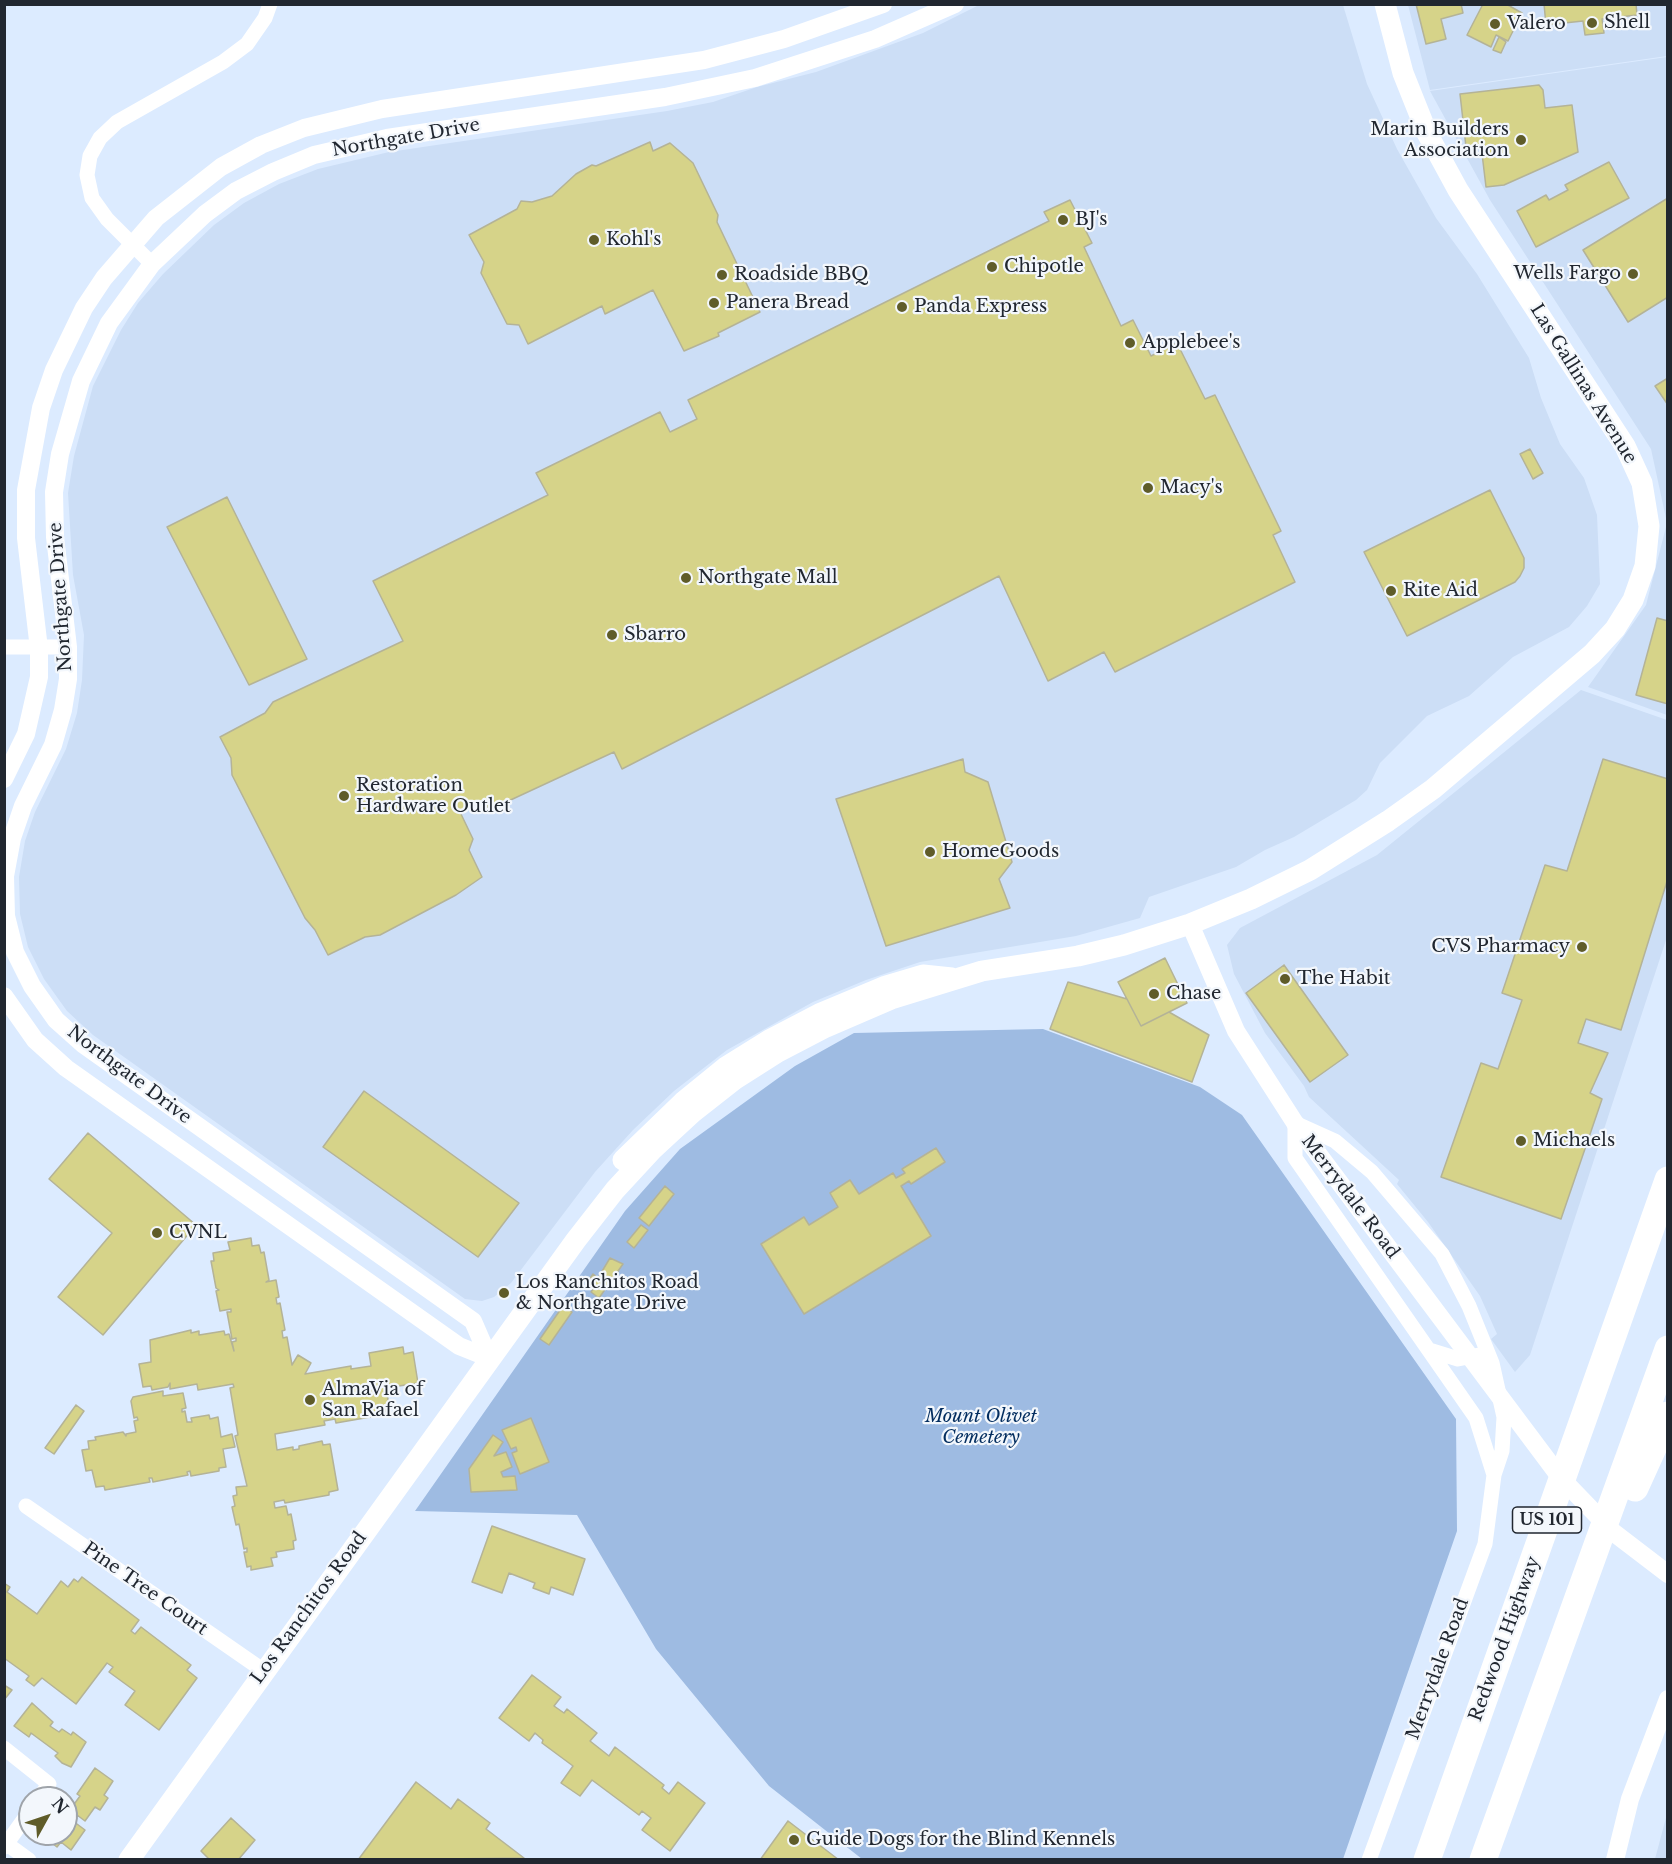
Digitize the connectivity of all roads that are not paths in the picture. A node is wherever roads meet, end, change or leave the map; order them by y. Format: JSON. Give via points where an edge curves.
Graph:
{"nodes":[{"id":1,"x":270,"y":4,"type":"edge"},
{"id":2,"x":883,"y":4,"type":"edge"},
{"id":3,"x":955,"y":4,"type":"edge"},
{"id":4,"x":1385,"y":4,"type":"edge"},
{"id":5,"x":130,"y":245,"type":"junction"},
{"id":6,"x":152,"y":264,"type":"junction"},
{"id":7,"x":4,"y":647,"type":"edge"},
{"id":8,"x":68,"y":647,"type":"junction"},
{"id":9,"x":39,"y":649,"type":"junction"},
{"id":10,"x":4,"y":779,"type":"edge"},
{"id":11,"x":5,"y":876,"type":"edge"},
{"id":12,"x":1190,"y":924,"type":"junction"},
{"id":13,"x":4,"y":996,"type":"edge"},
{"id":14,"x":1295,"y":1124,"type":"junction"},
{"id":15,"x":1668,"y":1180,"type":"edge"},
{"id":16,"x":1668,"y":1349,"type":"edge"},
{"id":17,"x":1429,"y":1350,"type":"junction"},
{"id":18,"x":1488,"y":1353,"type":"junction"},
{"id":19,"x":489,"y":1358,"type":"junction"},
{"id":20,"x":1668,"y":1415,"type":"edge"},
{"id":21,"x":1494,"y":1475,"type":"junction"},
{"id":22,"x":26,"y":1506,"type":"dead end"},
{"id":23,"x":1668,"y":1574,"type":"edge"},
{"id":24,"x":264,"y":1671,"type":"junction"},
{"id":25,"x":1547,"y":1683,"type":"junction"},
{"id":26,"x":1668,"y":1699,"type":"edge"},
{"id":27,"x":4,"y":1748,"type":"edge"},
{"id":28,"x":48,"y":1786,"type":"edge"},
{"id":29,"x":18,"y":1828,"type":"edge"},
{"id":30,"x":6,"y":1845,"type":"edge"},
{"id":31,"x":29,"y":1860,"type":"edge"},
{"id":32,"x":129,"y":1860,"type":"edge"},
{"id":33,"x":1369,"y":1860,"type":"edge"},
{"id":34,"x":1427,"y":1860,"type":"edge"},
{"id":35,"x":1483,"y":1860,"type":"edge"},
{"id":36,"x":1615,"y":1860,"type":"edge"}],
"edges":[{"from":1,"to":5,"type":"street","via":[[247,44],[223,62],[117,122],[100,138],[90,156],[87,175],[92,198]]},
{"from":2,"to":5,"type":"street","name":"Northgate Drive","via":[[784,39],[704,60],[382,110],[304,128],[221,167],[172,205]]},
{"from":3,"to":6,"type":"street","name":"Northgate Drive","via":[[865,43],[755,78],[665,98],[387,138],[314,155],[236,191],[198,220]]},
{"from":4,"to":12,"type":"main road","name":"Las Gallinas Avenue","via":[[1403,73],[1432,142],[1458,190],[1625,446],[1642,483],[1649,526],[1645,566],[1633,600],[1615,630],[1433,789],[1310,870]]},
{"from":5,"to":6,"type":"street"},
{"from":5,"to":9,"type":"street","name":"Northgate Drive","via":[[104,278],[68,339],[41,408],[26,490],[26,538]]},
{"from":6,"to":8,"type":"street","name":"Northgate Drive","via":[[127,295],[94,351],[78,389],[60,454],[54,492],[55,537]]},
{"from":7,"to":9,"type":"street"},
{"from":8,"to":9,"type":"street"},
{"from":8,"to":11,"type":"street","name":"Northgate Drive","via":[[63,710],[53,745],[19,817]]},
{"from":9,"to":10,"type":"street","name":"Northgate Drive","via":[[35,704],[26,735]]},
{"from":11,"to":19,"type":"street","name":"Northgate Drive","via":[[6,916],[15,952],[56,1020],[84,1046],[473,1321]]},
{"from":12,"to":14,"type":"street","name":"Merrydale Road","via":[[1236,1031]]},
{"from":12,"to":19,"type":"main road","name":"Los Ranchitos Road","via":[[1078,956],[982,971],[891,999],[816,1032],[734,1080],[692,1113],[615,1190]]},
{"from":13,"to":19,"type":"street","name":"Northgate Drive","via":[[35,1040],[66,1068],[459,1346]]},
{"from":14,"to":17,"type":"street","name":"Merrydale Road","via":[[1295,1158]]},
{"from":14,"to":18,"type":"street","name":"Merrydale Road","via":[[1335,1141],[1372,1172],[1405,1208],[1442,1254]]},
{"from":14,"to":23,"type":"street","name":"Merrydale Road","via":[[1560,1477],[1613,1532]]},
{"from":15,"to":34,"type":"highway","name":"Redwood Highway","number":"US 101"},
{"from":16,"to":25,"type":"highway","number":"US 101"},
{"from":17,"to":18,"type":"street","via":[[1458,1359]]},
{"from":17,"to":21,"type":"street","name":"Merrydale Road","via":[[1476,1418]]},
{"from":18,"to":21,"type":"street","name":"Merrydale Road","via":[[1504,1417],[1502,1451]]},
{"from":19,"to":24,"type":"main road","name":"Los Ranchitos Road"},
{"from":20,"to":25,"type":"highway"},
{"from":21,"to":33,"type":"street","name":"Merrydale Road","via":[[1485,1544]]},
{"from":22,"to":24,"type":"street","name":"Pine Tree Court"},
{"from":24,"to":32,"type":"main road","name":"Los Ranchitos Road"},
{"from":25,"to":35,"type":"highway","number":"US 101"},
{"from":26,"to":36,"type":"street","via":[[1630,1799]]},
{"from":27,"to":28,"type":"street"},
{"from":29,"to":30,"type":"street"},
{"from":30,"to":31,"type":"street"}]}
